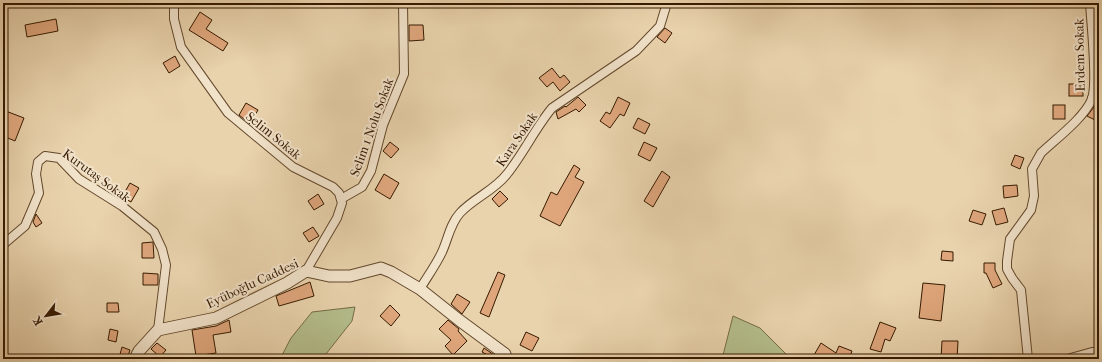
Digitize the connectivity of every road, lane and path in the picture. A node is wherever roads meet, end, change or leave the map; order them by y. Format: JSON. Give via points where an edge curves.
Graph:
{"nodes":[{"id":1,"x":174,"y":3,"type":"edge"},
{"id":2,"x":403,"y":3,"type":"edge"},
{"id":3,"x":667,"y":3,"type":"edge"},
{"id":4,"x":1090,"y":3,"type":"edge"},
{"id":5,"x":1096,"y":100,"type":"edge"},
{"id":6,"x":341,"y":199,"type":"junction"},
{"id":7,"x":5,"y":243,"type":"dead end"},
{"id":8,"x":306,"y":271,"type":"junction"},
{"id":9,"x":420,"y":289,"type":"junction"},
{"id":10,"x":158,"y":330,"type":"junction"},
{"id":11,"x":1099,"y":352,"type":"edge"},
{"id":12,"x":135,"y":359,"type":"edge"},
{"id":13,"x":506,"y":359,"type":"edge"},
{"id":14,"x":1028,"y":359,"type":"edge"},
{"id":15,"x":1067,"y":359,"type":"edge"}],
"edges":[{"from":1,"to":6,"type":"street","name":"Selim Sokak","via":[[174,19],[181,47],[228,113],[293,167],[333,187]]},
{"from":2,"to":6,"type":"street","name":"Selim 1 Nolu Sokak","via":[[404,74],[383,125],[371,171],[362,187]]},
{"from":3,"to":9,"type":"street","name":"Kara Sokak","via":[[660,26],[649,38],[636,51],[552,108],[506,176],[461,212],[455,219],[442,252]]},
{"from":4,"to":5,"type":"street","name":"Erdem Sokak"},
{"from":5,"to":14,"type":"street","name":"Erdem Sokak","via":[[1036,160],[1032,169],[1034,196],[1031,210],[1010,239],[1007,269],[1021,290]]},
{"from":6,"to":8,"type":"street","via":[[337,218]]},
{"from":7,"to":10,"type":"street","name":"Kurutaş Sokak","via":[[25,226],[39,193],[36,174],[38,162],[45,156],[59,158],[79,179],[122,206],[154,232],[166,265]]},
{"from":8,"to":9,"type":"street","name":"Eyüboğlu Caddesi","via":[[329,276],[350,276],[381,268]]},
{"from":8,"to":10,"type":"street","name":"Eyüboğlu Caddesi","via":[[216,318]]},
{"from":9,"to":13,"type":"street","name":"Eyüboğlu Caddesi","via":[[505,354]]},
{"from":10,"to":12,"type":"street"},
{"from":11,"to":15,"type":"street"}]}
